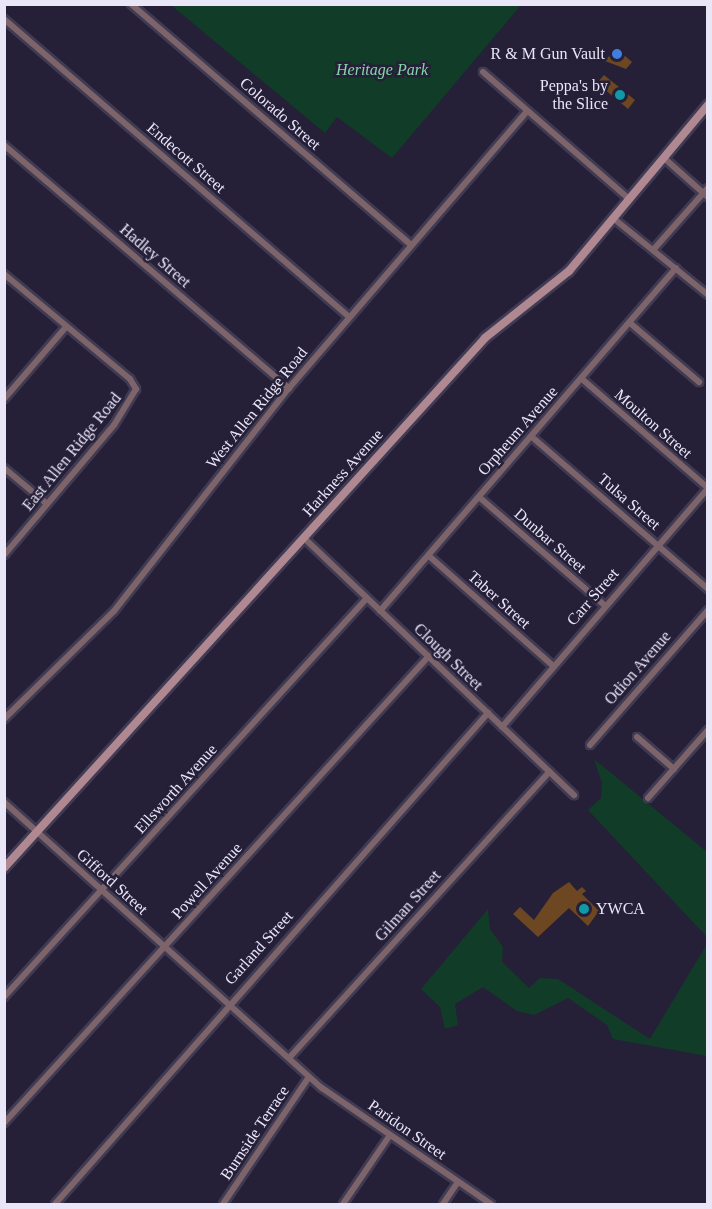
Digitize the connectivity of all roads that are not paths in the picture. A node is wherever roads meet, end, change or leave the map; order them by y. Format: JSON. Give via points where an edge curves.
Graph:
{"nodes":[{"id":1,"x":131,"y":4,"type":"edge"},
{"id":2,"x":4,"y":19,"type":"edge"},
{"id":3,"x":483,"y":72,"type":"dead end"},
{"id":4,"x":708,"y":105,"type":"edge"},
{"id":5,"x":527,"y":111,"type":"junction"},
{"id":6,"x":4,"y":145,"type":"edge"},
{"id":7,"x":663,"y":158,"type":"junction"},
{"id":8,"x":706,"y":192,"type":"edge"},
{"id":9,"x":629,"y":199,"type":"junction"},
{"id":10,"x":613,"y":218,"type":"junction"},
{"id":11,"x":411,"y":245,"type":"junction"},
{"id":12,"x":654,"y":249,"type":"junction"},
{"id":13,"x":676,"y":268,"type":"junction"},
{"id":14,"x":4,"y":273,"type":"edge"},
{"id":15,"x":708,"y":295,"type":"edge"},
{"id":16,"x":349,"y":317,"type":"junction"},
{"id":17,"x":630,"y":324,"type":"junction"},
{"id":18,"x":66,"y":327,"type":"junction"},
{"id":19,"x":582,"y":379,"type":"junction"},
{"id":20,"x":699,"y":382,"type":"dead end"},
{"id":21,"x":289,"y":388,"type":"junction"},
{"id":22,"x":4,"y":399,"type":"edge"},
{"id":23,"x":532,"y":437,"type":"junction"},
{"id":24,"x":4,"y":468,"type":"edge"},
{"id":25,"x":708,"y":488,"type":"edge"},
{"id":26,"x":479,"y":497,"type":"junction"},
{"id":27,"x":47,"y":504,"type":"junction"},
{"id":28,"x":304,"y":538,"type":"junction"},
{"id":29,"x":658,"y":545,"type":"junction"},
{"id":30,"x":4,"y":555,"type":"edge"},
{"id":31,"x":429,"y":555,"type":"junction"},
{"id":32,"x":708,"y":589,"type":"edge"},
{"id":33,"x":367,"y":598,"type":"junction"},
{"id":34,"x":604,"y":605,"type":"junction"},
{"id":35,"x":708,"y":610,"type":"edge"},
{"id":36,"x":380,"y":611,"type":"junction"},
{"id":37,"x":429,"y":656,"type":"junction"},
{"id":38,"x":552,"y":665,"type":"junction"},
{"id":39,"x":488,"y":713,"type":"junction"},
{"id":40,"x":4,"y":719,"type":"edge"},
{"id":41,"x":502,"y":727,"type":"junction"},
{"id":42,"x":708,"y":730,"type":"edge"},
{"id":43,"x":637,"y":737,"type":"dead end"},
{"id":44,"x":590,"y":746,"type":"dead end"},
{"id":45,"x":674,"y":769,"type":"junction"},
{"id":46,"x":549,"y":772,"type":"junction"},
{"id":47,"x":574,"y":795,"type":"dead end"},
{"id":48,"x":648,"y":798,"type":"dead end"},
{"id":49,"x":4,"y":802,"type":"edge"},
{"id":50,"x":37,"y":832,"type":"junction"},
{"id":51,"x":4,"y":868,"type":"edge"},
{"id":52,"x":102,"y":890,"type":"junction"},
{"id":53,"x":164,"y":948,"type":"junction"},
{"id":54,"x":4,"y":997,"type":"edge"},
{"id":55,"x":227,"y":1005,"type":"junction"},
{"id":56,"x":289,"y":1058,"type":"junction"},
{"id":57,"x":309,"y":1077,"type":"junction"},
{"id":58,"x":4,"y":1123,"type":"edge"},
{"id":59,"x":390,"y":1136,"type":"junction"},
{"id":60,"x":458,"y":1182,"type":"junction"},
{"id":61,"x":55,"y":1204,"type":"edge"},
{"id":62,"x":223,"y":1204,"type":"edge"},
{"id":63,"x":343,"y":1204,"type":"edge"},
{"id":64,"x":443,"y":1204,"type":"edge"},
{"id":65,"x":491,"y":1204,"type":"edge"}],
"edges":[{"from":1,"to":11,"type":"street","name":"Colorado Street"},
{"from":2,"to":16,"type":"street","name":"Endecott Street"},
{"from":3,"to":5,"type":"street"},
{"from":4,"to":7,"type":"main road","name":"Harkness Avenue"},
{"from":5,"to":9,"type":"street"},
{"from":5,"to":11,"type":"street","name":"West Allen Ridge Road"},
{"from":6,"to":21,"type":"street","name":"Hadley Street"},
{"from":7,"to":8,"type":"street"},
{"from":7,"to":9,"type":"main road","name":"Harkness Avenue"},
{"from":8,"to":12,"type":"street"},
{"from":9,"to":10,"type":"main road","name":"Harkness Avenue"},
{"from":10,"to":12,"type":"street"},
{"from":10,"to":28,"type":"main road","name":"Harkness Avenue","via":[[557,283],[510,313],[485,338]]},
{"from":11,"to":16,"type":"street","name":"West Allen Ridge Road"},
{"from":12,"to":13,"type":"street"},
{"from":13,"to":15,"type":"street"},
{"from":13,"to":17,"type":"street","name":"Orpheum Avenue"},
{"from":14,"to":18,"type":"street","name":"East Allen Ridge Road"},
{"from":16,"to":21,"type":"street","name":"West Allen Ridge Road"},
{"from":17,"to":19,"type":"street","name":"Orpheum Avenue"},
{"from":17,"to":20,"type":"street"},
{"from":18,"to":22,"type":"street"},
{"from":18,"to":27,"type":"street","name":"East Allen Ridge Road","via":[[130,379],[136,392]]},
{"from":19,"to":23,"type":"street","name":"Orpheum Avenue"},
{"from":19,"to":25,"type":"street","name":"Moulton Street"},
{"from":21,"to":40,"type":"street","name":"West Allen Ridge Road","via":[[114,611]]},
{"from":23,"to":26,"type":"street","name":"Orpheum Avenue"},
{"from":23,"to":29,"type":"street","name":"Tulsa Street"},
{"from":24,"to":27,"type":"street"},
{"from":25,"to":29,"type":"street","name":"Carr Street"},
{"from":26,"to":31,"type":"street","name":"Orpheum Avenue"},
{"from":26,"to":34,"type":"street","name":"Dunbar Street"},
{"from":27,"to":30,"type":"street","name":"East Allen Ridge Road"},
{"from":28,"to":33,"type":"street","name":"Clough Street"},
{"from":28,"to":50,"type":"main road","name":"Harkness Avenue"},
{"from":29,"to":32,"type":"street","name":"Tulsa Street"},
{"from":29,"to":34,"type":"street","name":"Carr Street"},
{"from":31,"to":36,"type":"street","name":"Orpheum Avenue"},
{"from":31,"to":38,"type":"street","name":"Taber Street"},
{"from":33,"to":36,"type":"street","name":"Clough Street"},
{"from":33,"to":52,"type":"street","name":"Ellsworth Avenue"},
{"from":34,"to":38,"type":"street","name":"Carr Street"},
{"from":35,"to":44,"type":"street","name":"Odion Avenue"},
{"from":36,"to":37,"type":"street","name":"Clough Street"},
{"from":37,"to":39,"type":"street","name":"Clough Street"},
{"from":37,"to":53,"type":"street","name":"Powell Avenue"},
{"from":38,"to":41,"type":"street","name":"Carr Street"},
{"from":39,"to":41,"type":"street","name":"Clough Street"},
{"from":39,"to":55,"type":"street","name":"Garland Street"},
{"from":41,"to":46,"type":"street","name":"Clough Street"},
{"from":42,"to":45,"type":"street"},
{"from":43,"to":45,"type":"street"},
{"from":45,"to":48,"type":"street"},
{"from":46,"to":47,"type":"street","name":"Clough Street"},
{"from":46,"to":56,"type":"street","name":"Gilman Street"},
{"from":49,"to":50,"type":"street","name":"Gifford Street"},
{"from":50,"to":51,"type":"main road","name":"Harkness Avenue"},
{"from":50,"to":52,"type":"street","name":"Gifford Street"},
{"from":52,"to":53,"type":"street","name":"Gifford Street"},
{"from":52,"to":54,"type":"street","name":"Ellsworth Avenue"},
{"from":53,"to":55,"type":"street","name":"Gifford Street"},
{"from":53,"to":58,"type":"street","name":"Powell Avenue"},
{"from":55,"to":56,"type":"street","name":"Gifford Street"},
{"from":55,"to":61,"type":"street","name":"Garland Street","via":[[218,1022]]},
{"from":56,"to":57,"type":"street","name":"Gifford Street"},
{"from":57,"to":59,"type":"street","name":"Paridon Street"},
{"from":57,"to":62,"type":"street","name":"Burnside Terrace"},
{"from":59,"to":60,"type":"street","name":"Paridon Street"},
{"from":59,"to":63,"type":"street"},
{"from":60,"to":64,"type":"street"},
{"from":60,"to":65,"type":"street","name":"Paridon Street"}]}
